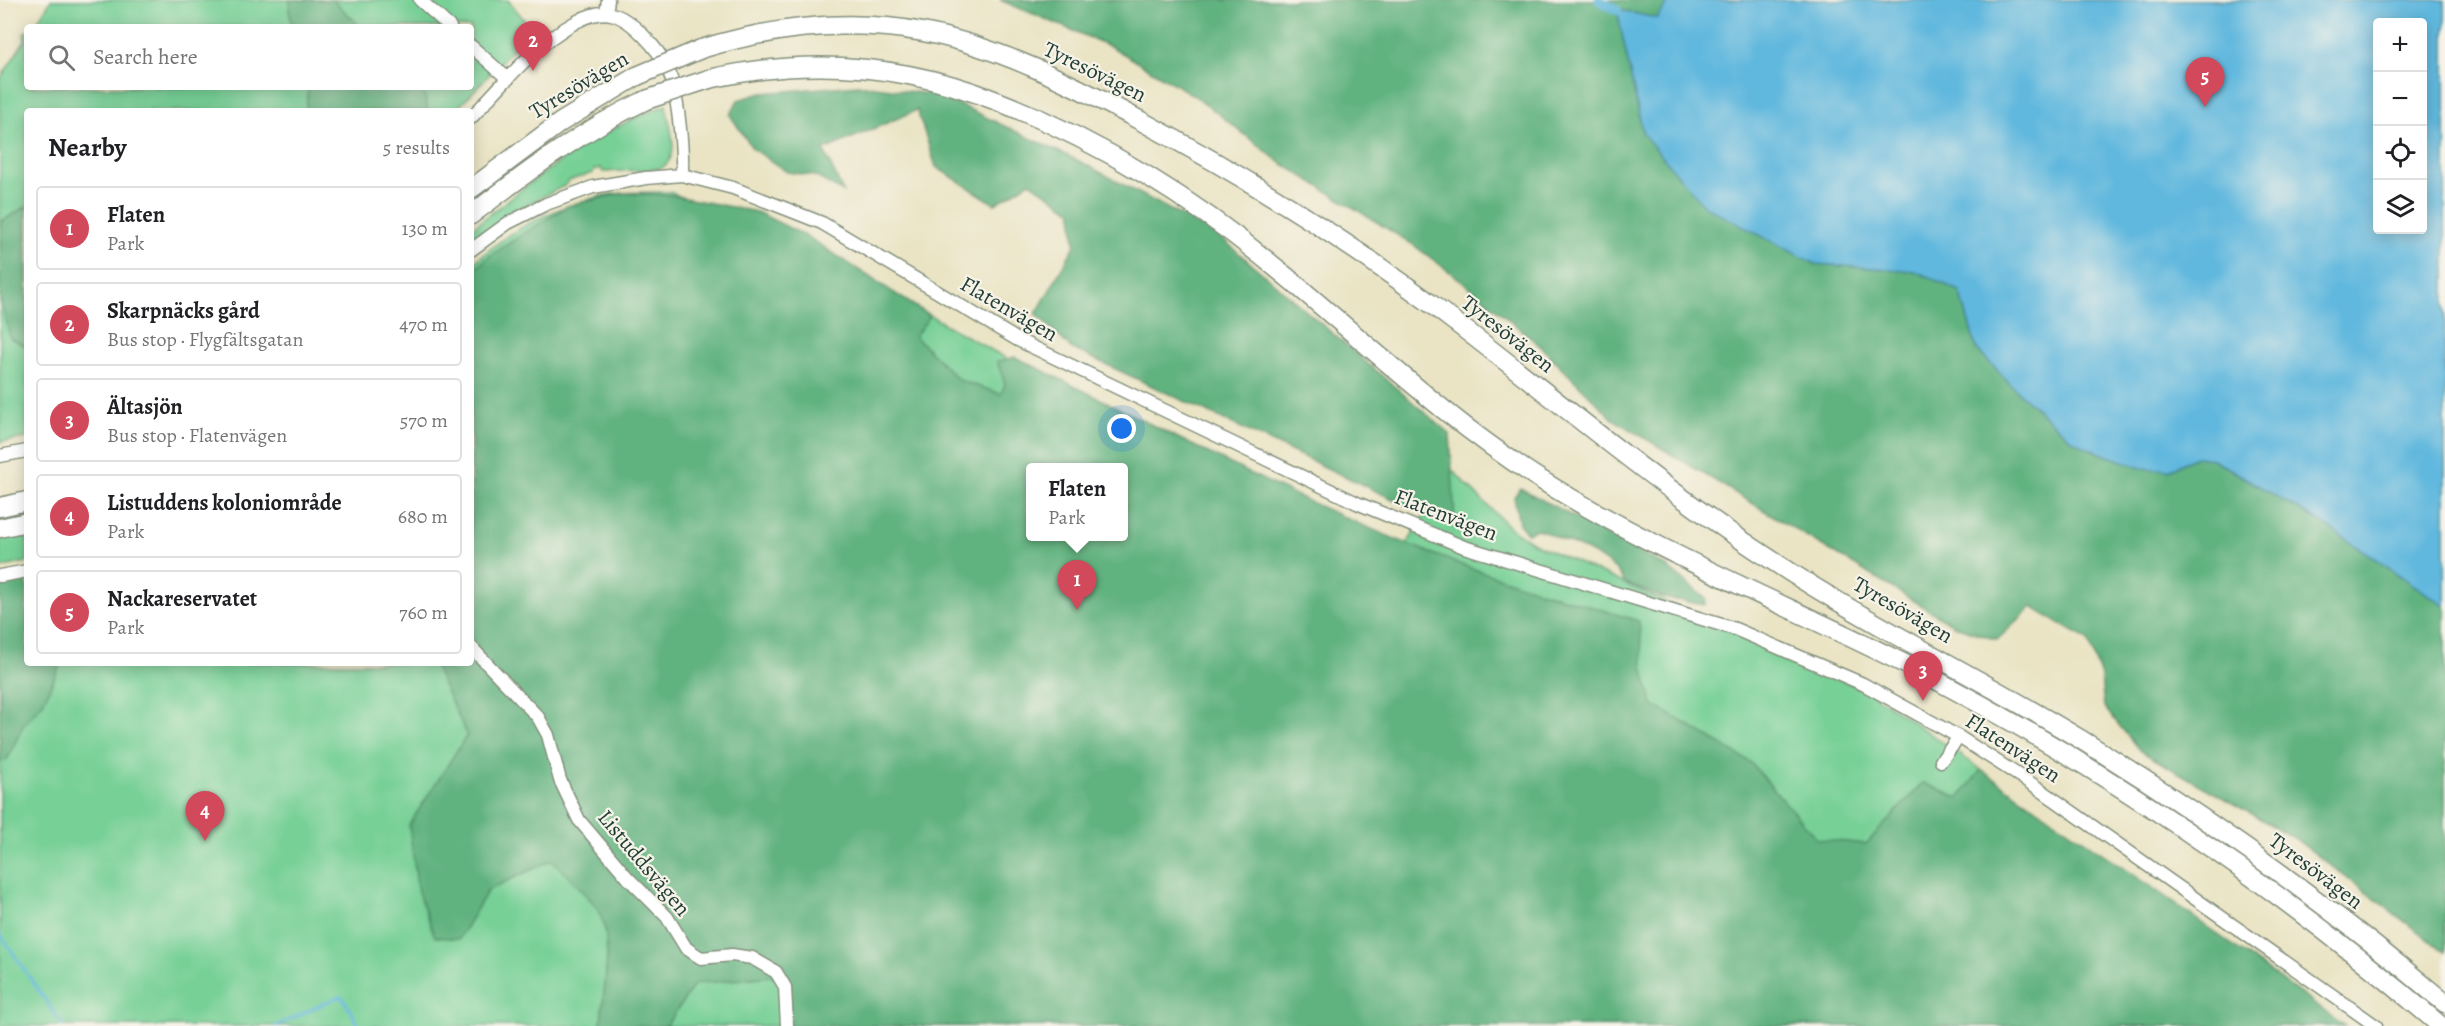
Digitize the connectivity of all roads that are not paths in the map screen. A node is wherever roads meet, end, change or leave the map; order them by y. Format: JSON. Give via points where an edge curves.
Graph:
{"nodes":[{"id":1,"x":420,"y":0,"type":"edge"},
{"id":2,"x":608,"y":0,"type":"edge"},
{"id":3,"x":606,"y":14,"type":"junction"},
{"id":4,"x":447,"y":24,"type":"edge"},
{"id":5,"x":474,"y":49,"type":"edge"},
{"id":6,"x":508,"y":79,"type":"junction"},
{"id":7,"x":474,"y":115,"type":"edge"},
{"id":8,"x":682,"y":176,"type":"junction"},
{"id":9,"x":474,"y":187,"type":"edge"},
{"id":10,"x":474,"y":213,"type":"edge"},
{"id":11,"x":474,"y":248,"type":"edge"},
{"id":12,"x":24,"y":452,"type":"edge"},
{"id":13,"x":0,"y":456,"type":"edge"},
{"id":14,"x":24,"y":502,"type":"edge"},
{"id":15,"x":0,"y":507,"type":"edge"},
{"id":16,"x":24,"y":523,"type":"edge"},
{"id":17,"x":0,"y":528,"type":"edge"},
{"id":18,"x":24,"y":572,"type":"edge"},
{"id":19,"x":0,"y":576,"type":"edge"},
{"id":20,"x":474,"y":650,"type":"edge"},
{"id":21,"x":1959,"y":737,"type":"junction"},
{"id":22,"x":1941,"y":760,"type":"dead end"},
{"id":23,"x":2445,"y":1003,"type":"edge"},
{"id":24,"x":786,"y":1026,"type":"edge"},
{"id":25,"x":2376,"y":1026,"type":"edge"},
{"id":26,"x":2441,"y":1026,"type":"edge"}],
"edges":[{"from":1,"to":4,"type":"street"},
{"from":2,"to":3,"type":"street"},
{"from":3,"to":6,"type":"street","via":[[577,21],[551,38]]},
{"from":3,"to":8,"type":"street","via":[[613,14],[640,31],[667,67],[683,142]]},
{"from":5,"to":6,"type":"street"},
{"from":6,"to":7,"type":"street"},
{"from":8,"to":11,"type":"street","name":"Flatenvägen","via":[[593,187],[508,223]]},
{"from":8,"to":21,"type":"street","name":"Flatenvägen","via":[[733,188],[822,223],[1018,340],[1357,503],[1464,547],[1735,629],[1863,684]]},
{"from":9,"to":23,"type":"highway","name":"Tyresövägen","bridge":true,"via":[[561,122],[637,76],[701,49],[758,34],[865,26],[924,32],[1014,60],[1164,133],[1302,214],[1391,275],[1668,490],[1773,561],[2078,738],[2200,816],[2342,920]]},
{"from":10,"to":26,"type":"highway","name":"Tyresövägen","bridge":true,"via":[[567,144],[646,100],[709,79],[753,70],[828,65],[911,74],[997,101],[1094,146],[1187,202],[1249,246],[1455,421],[1527,471],[1620,525],[1930,677],[2048,745],[2236,866]]},
{"from":12,"to":13,"type":"street"},
{"from":14,"to":15,"type":"highway"},
{"from":16,"to":17,"type":"highway"},
{"from":18,"to":19,"type":"street"},
{"from":20,"to":24,"type":"street","name":"Listuddsvägen","via":[[538,717],[579,820],[667,916],[686,948],[701,958],[752,958],[776,972],[785,987]]},
{"from":21,"to":22,"type":"street"},
{"from":21,"to":25,"type":"street","name":"Flatenvägen","via":[[2077,815]]}]}
